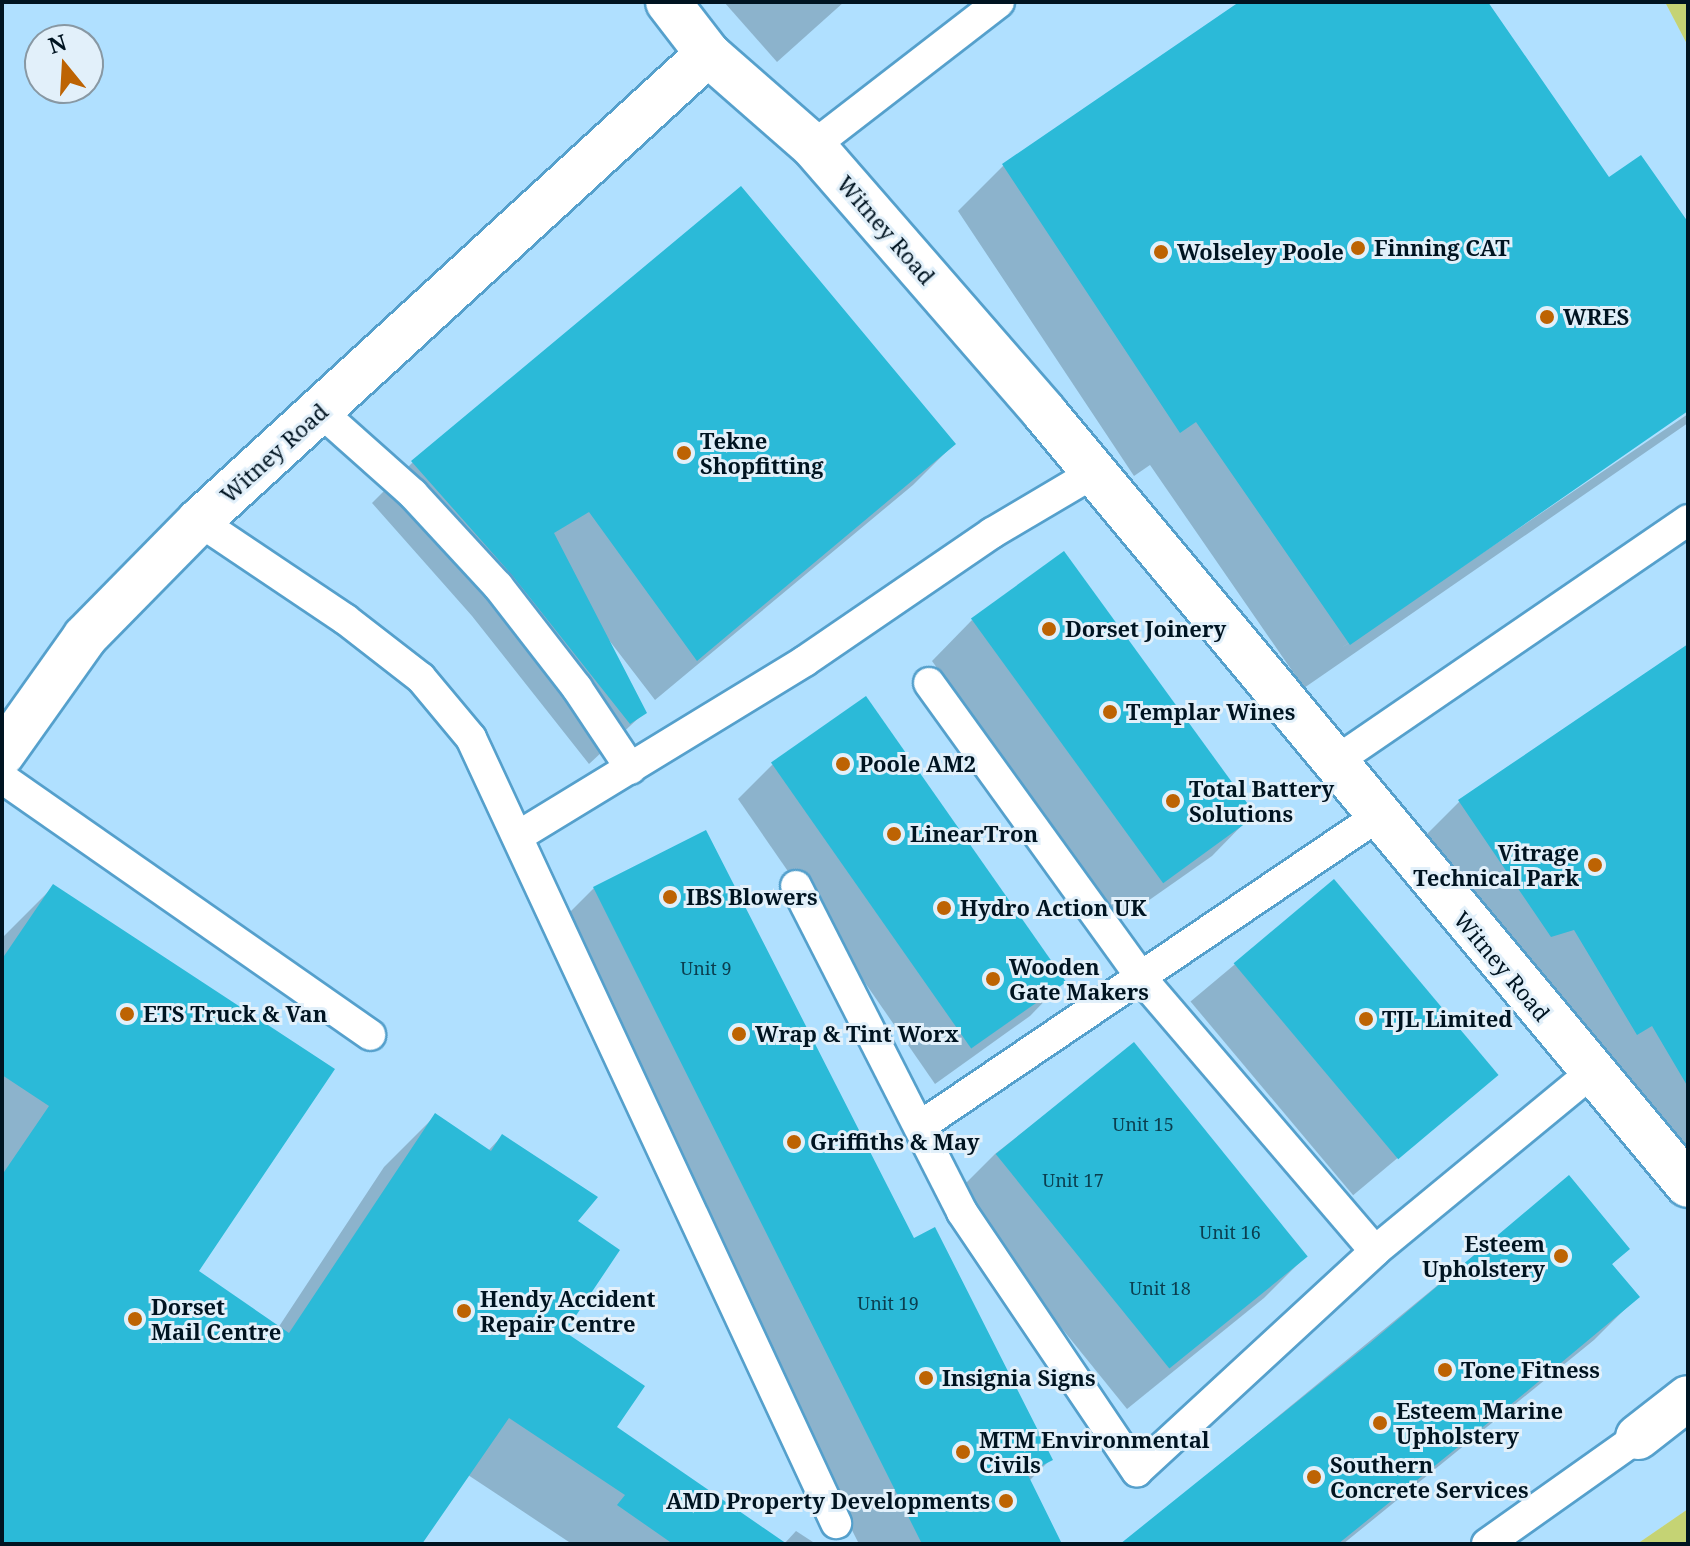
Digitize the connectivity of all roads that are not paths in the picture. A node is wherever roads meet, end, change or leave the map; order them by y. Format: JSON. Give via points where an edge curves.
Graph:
{"nodes":[{"id":1,"x":668,"y":2,"type":"edge"},
{"id":2,"x":999,"y":2,"type":"edge"},
{"id":3,"x":708,"y":54,"type":"junction"},
{"id":4,"x":813,"y":146,"type":"junction"},
{"id":5,"x":321,"y":412,"type":"junction"},
{"id":6,"x":1095,"y":472,"type":"junction"},
{"id":7,"x":1688,"y":520,"type":"edge"},
{"id":8,"x":199,"y":521,"type":"junction"},
{"id":9,"x":929,"y":683,"type":"dead end"},
{"id":10,"x":2,"y":754,"type":"edge"},
{"id":11,"x":1335,"y":762,"type":"junction"},
{"id":12,"x":631,"y":769,"type":"junction"},
{"id":13,"x":2,"y":778,"type":"edge"},
{"id":14,"x":1378,"y":816,"type":"junction"},
{"id":15,"x":520,"y":835,"type":"junction"},
{"id":16,"x":796,"y":886,"type":"dead end"},
{"id":17,"x":1141,"y":976,"type":"junction"},
{"id":18,"x":370,"y":1035,"type":"dead end"},
{"id":19,"x":1591,"y":1073,"type":"junction"},
{"id":20,"x":922,"y":1125,"type":"junction"},
{"id":21,"x":1688,"y":1185,"type":"edge"},
{"id":22,"x":1375,"y":1251,"type":"junction"},
{"id":23,"x":1688,"y":1398,"type":"edge"},
{"id":24,"x":1638,"y":1437,"type":"joint"},
{"id":25,"x":836,"y":1523,"type":"dead end"},
{"id":26,"x":1487,"y":1544,"type":"edge"}],
"edges":[{"from":1,"to":3,"type":"street"},
{"from":2,"to":4,"type":"lane"},
{"from":3,"to":4,"type":"street","name":"Witney Road"},
{"from":3,"to":5,"type":"street","name":"Witney Road"},
{"from":4,"to":6,"type":"street","name":"Witney Road"},
{"from":5,"to":8,"type":"street","name":"Witney Road"},
{"from":5,"to":12,"type":"lane","via":[[413,494],[498,586]]},
{"from":6,"to":11,"type":"street","name":"Witney Road"},
{"from":6,"to":12,"type":"lane"},
{"from":7,"to":11,"type":"lane"},
{"from":8,"to":10,"type":"street","name":"Witney Road","via":[[85,637]]},
{"from":8,"to":15,"type":"lane","via":[[345,619],[421,678],[471,738]]},
{"from":9,"to":17,"type":"lane"},
{"from":11,"to":14,"type":"street","name":"Witney Road"},
{"from":12,"to":15,"type":"lane"},
{"from":13,"to":18,"type":"lane"},
{"from":14,"to":17,"type":"lane"},
{"from":14,"to":19,"type":"street","name":"Witney Road"},
{"from":15,"to":25,"type":"lane"},
{"from":16,"to":20,"type":"lane"},
{"from":17,"to":20,"type":"lane"},
{"from":17,"to":22,"type":"lane"},
{"from":19,"to":21,"type":"street","name":"Witney Road"},
{"from":19,"to":22,"type":"lane"},
{"from":20,"to":22,"type":"lane","via":[[962,1212],[1137,1471]]},
{"from":23,"to":24,"type":"street"},
{"from":24,"to":26,"type":"lane"}]}
